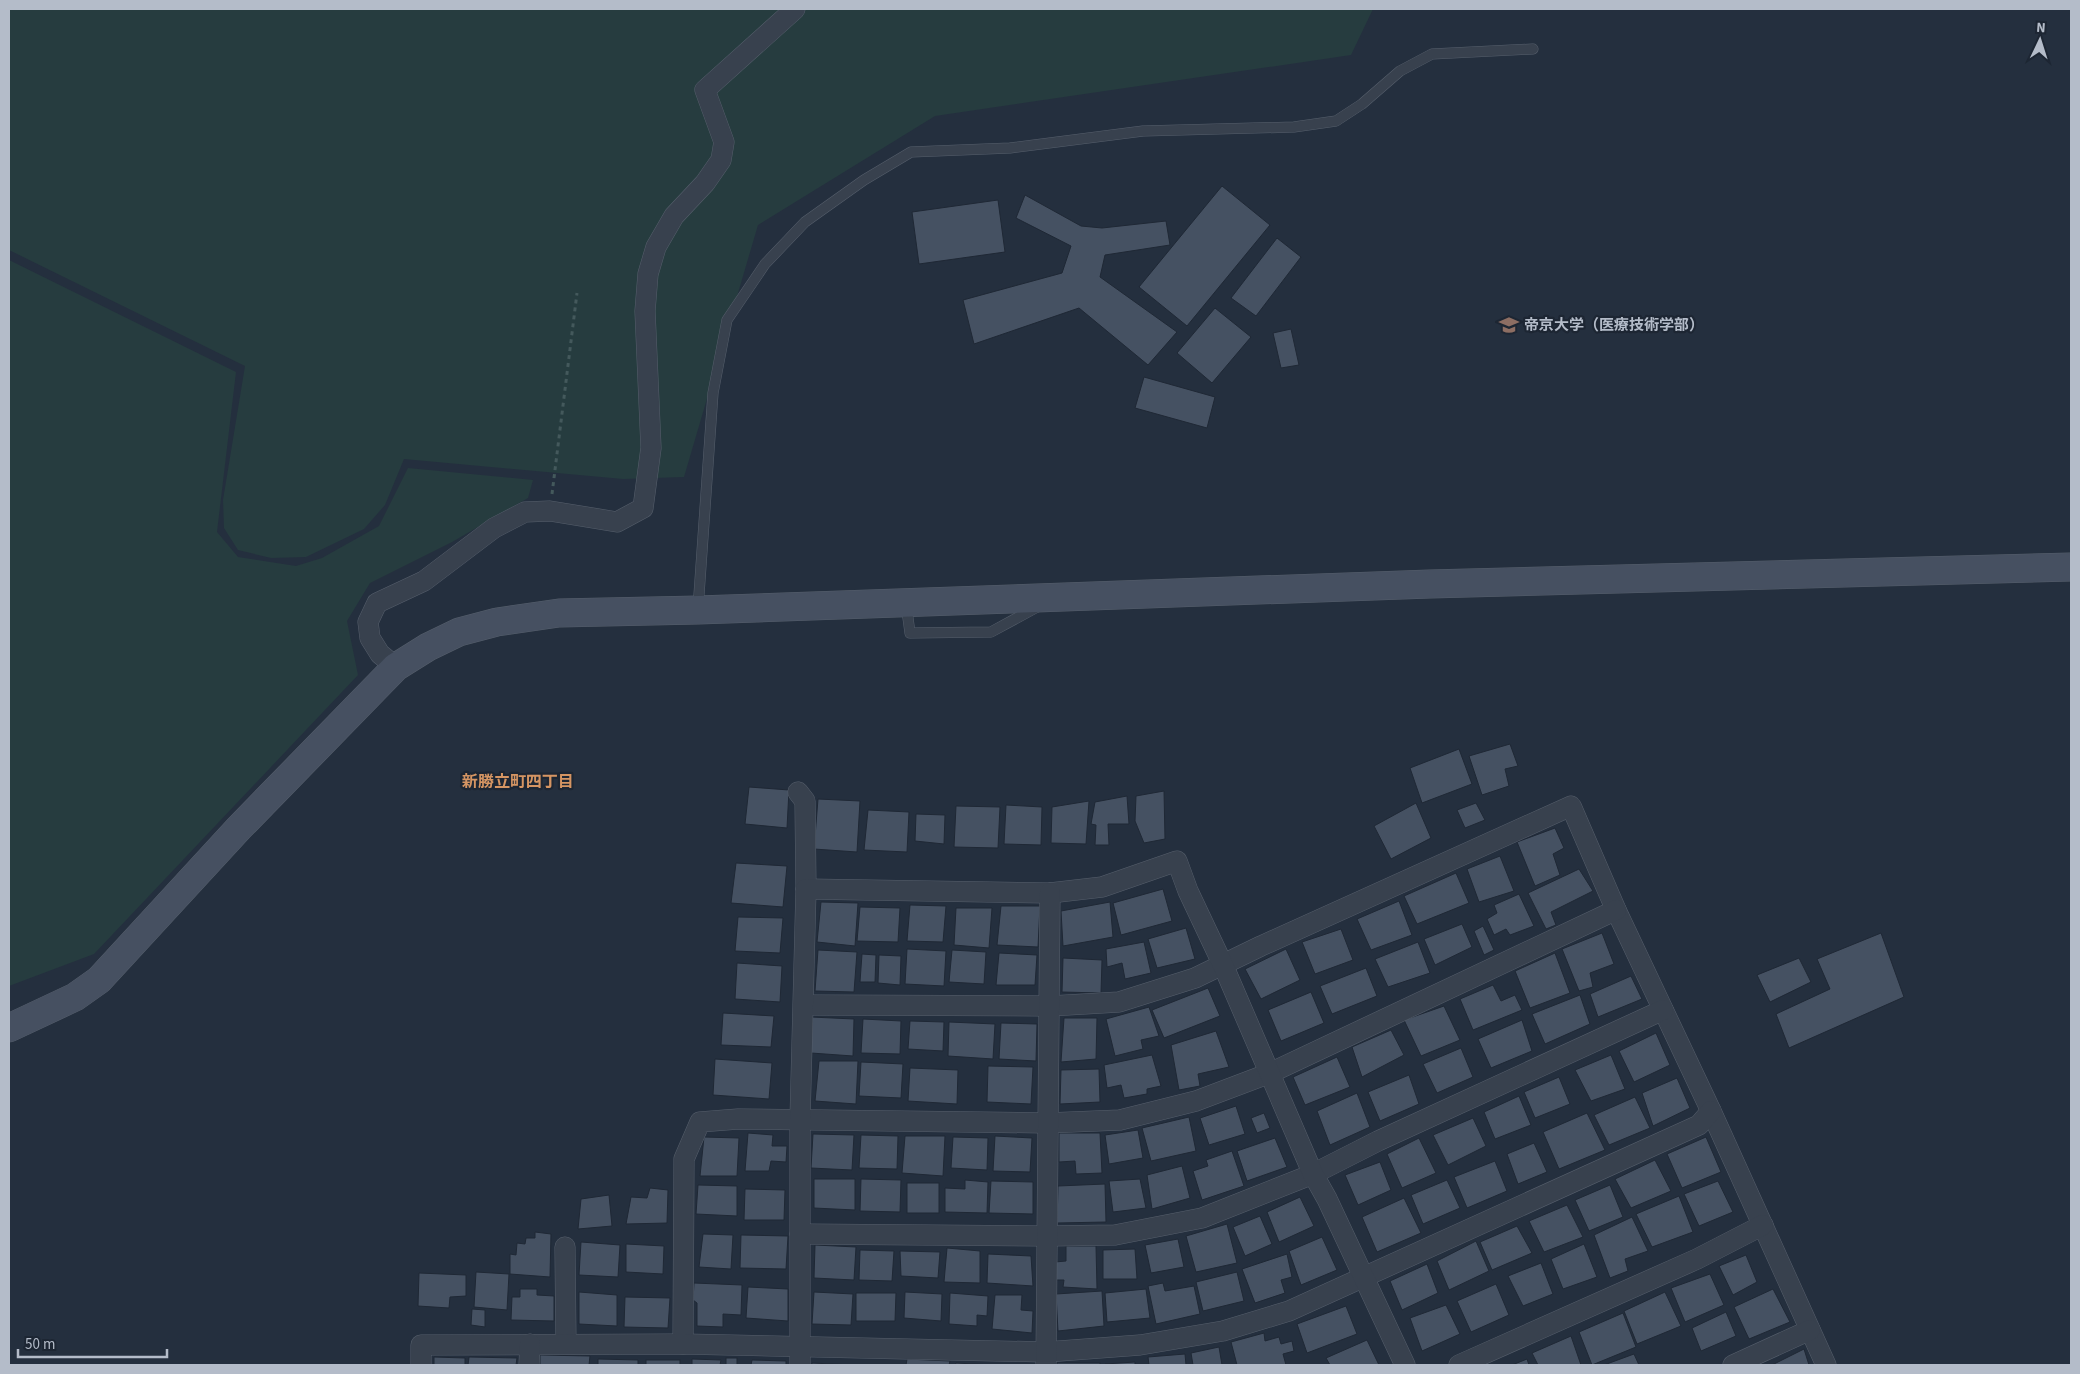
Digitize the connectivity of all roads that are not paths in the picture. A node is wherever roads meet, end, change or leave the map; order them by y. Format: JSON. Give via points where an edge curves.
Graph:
{"nodes":[{"id":1,"x":795,"y":9,"type":"edge"},
{"id":2,"x":1533,"y":49,"type":"dead end"},
{"id":3,"x":2071,"y":567,"type":"edge"},
{"id":4,"x":698,"y":610,"type":"junction"},
{"id":5,"x":396,"y":667,"type":"junction"},
{"id":6,"x":798,"y":792,"type":"dead end"},
{"id":7,"x":806,"y":889,"type":"junction"},
{"id":8,"x":1050,"y":893,"type":"junction"},
{"id":9,"x":1616,"y":910,"type":"junction"},
{"id":10,"x":1223,"y":965,"type":"junction"},
{"id":11,"x":804,"y":1005,"type":"junction"},
{"id":12,"x":1050,"y":1006,"type":"junction"},
{"id":13,"x":1664,"y":1010,"type":"junction"},
{"id":14,"x":9,"y":1028,"type":"edge"},
{"id":15,"x":1270,"y":1073,"type":"junction"},
{"id":16,"x":1711,"y":1111,"type":"junction"},
{"id":17,"x":800,"y":1120,"type":"junction"},
{"id":18,"x":1047,"y":1123,"type":"junction"},
{"id":19,"x":1313,"y":1174,"type":"junction"},
{"id":20,"x":1763,"y":1225,"type":"junction"},
{"id":21,"x":800,"y":1234,"type":"junction"},
{"id":22,"x":1048,"y":1236,"type":"junction"},
{"id":23,"x":565,"y":1247,"type":"dead end"},
{"id":24,"x":1364,"y":1277,"type":"junction"},
{"id":25,"x":1810,"y":1330,"type":"junction"},
{"id":26,"x":530,"y":1344,"type":"junction"},
{"id":27,"x":566,"y":1344,"type":"junction"},
{"id":28,"x":683,"y":1344,"type":"junction"},
{"id":29,"x":800,"y":1356,"type":"edge"},
{"id":30,"x":1046,"y":1359,"type":"edge"},
{"id":31,"x":421,"y":1365,"type":"edge"},
{"id":32,"x":529,"y":1365,"type":"edge"},
{"id":33,"x":1405,"y":1365,"type":"edge"},
{"id":34,"x":1459,"y":1365,"type":"edge"},
{"id":35,"x":1733,"y":1365,"type":"edge"},
{"id":36,"x":1826,"y":1365,"type":"edge"}],
"edges":[{"from":1,"to":5,"type":"street","via":[[706,90],[724,142],[721,160],[674,216],[656,247],[648,274],[646,311],[651,448],[643,508],[617,522],[550,507],[525,512],[494,528],[424,581],[377,604],[368,622],[370,638],[380,654]]},
{"from":2,"to":4,"type":"lane","via":[[1432,54],[1400,70],[1362,104],[1336,121],[1294,127],[1143,131],[1010,148],[911,152],[864,180],[805,222],[765,264],[727,320],[713,393]]},
{"from":3,"to":4,"type":"street","via":[[1430,584]]},
{"from":4,"to":5,"type":"street","via":[[559,613],[497,622],[459,632]]},
{"from":5,"to":14,"type":"street","via":[[239,828],[99,980],[75,997]]},
{"from":6,"to":7,"type":"street","via":[[805,801]]},
{"from":7,"to":8,"type":"street"},
{"from":7,"to":11,"type":"street"},
{"from":8,"to":10,"type":"street","via":[[1102,887],[1177,861]]},
{"from":8,"to":12,"type":"street"},
{"from":9,"to":10,"type":"street","via":[[1571,806]]},
{"from":9,"to":13,"type":"street"},
{"from":9,"to":15,"type":"street"},
{"from":10,"to":12,"type":"street","via":[[1196,978],[1120,1002]]},
{"from":10,"to":15,"type":"street"},
{"from":11,"to":12,"type":"street"},
{"from":11,"to":17,"type":"street"},
{"from":12,"to":18,"type":"street"},
{"from":13,"to":16,"type":"street"},
{"from":13,"to":19,"type":"street"},
{"from":15,"to":18,"type":"street","via":[[1196,1101],[1120,1120]]},
{"from":15,"to":19,"type":"street"},
{"from":16,"to":20,"type":"street"},
{"from":16,"to":24,"type":"street","via":[[1699,1124]]},
{"from":17,"to":18,"type":"street"},
{"from":17,"to":21,"type":"street"},
{"from":17,"to":28,"type":"street","via":[[700,1122],[684,1159]]},
{"from":18,"to":22,"type":"street"},
{"from":19,"to":22,"type":"street","via":[[1202,1218],[1116,1235]]},
{"from":19,"to":24,"type":"street"},
{"from":20,"to":25,"type":"street"},
{"from":20,"to":34,"type":"street"},
{"from":21,"to":22,"type":"street"},
{"from":21,"to":29,"type":"street"},
{"from":22,"to":30,"type":"street"},
{"from":23,"to":27,"type":"street"},
{"from":24,"to":30,"type":"street","via":[[1289,1311],[1223,1330]]},
{"from":24,"to":33,"type":"street"},
{"from":25,"to":35,"type":"street"},
{"from":25,"to":36,"type":"street"},
{"from":26,"to":27,"type":"street"},
{"from":26,"to":31,"type":"street","via":[[421,1345]]},
{"from":26,"to":32,"type":"street"},
{"from":27,"to":28,"type":"street"},
{"from":28,"to":29,"type":"street"},
{"from":29,"to":30,"type":"street"}]}
